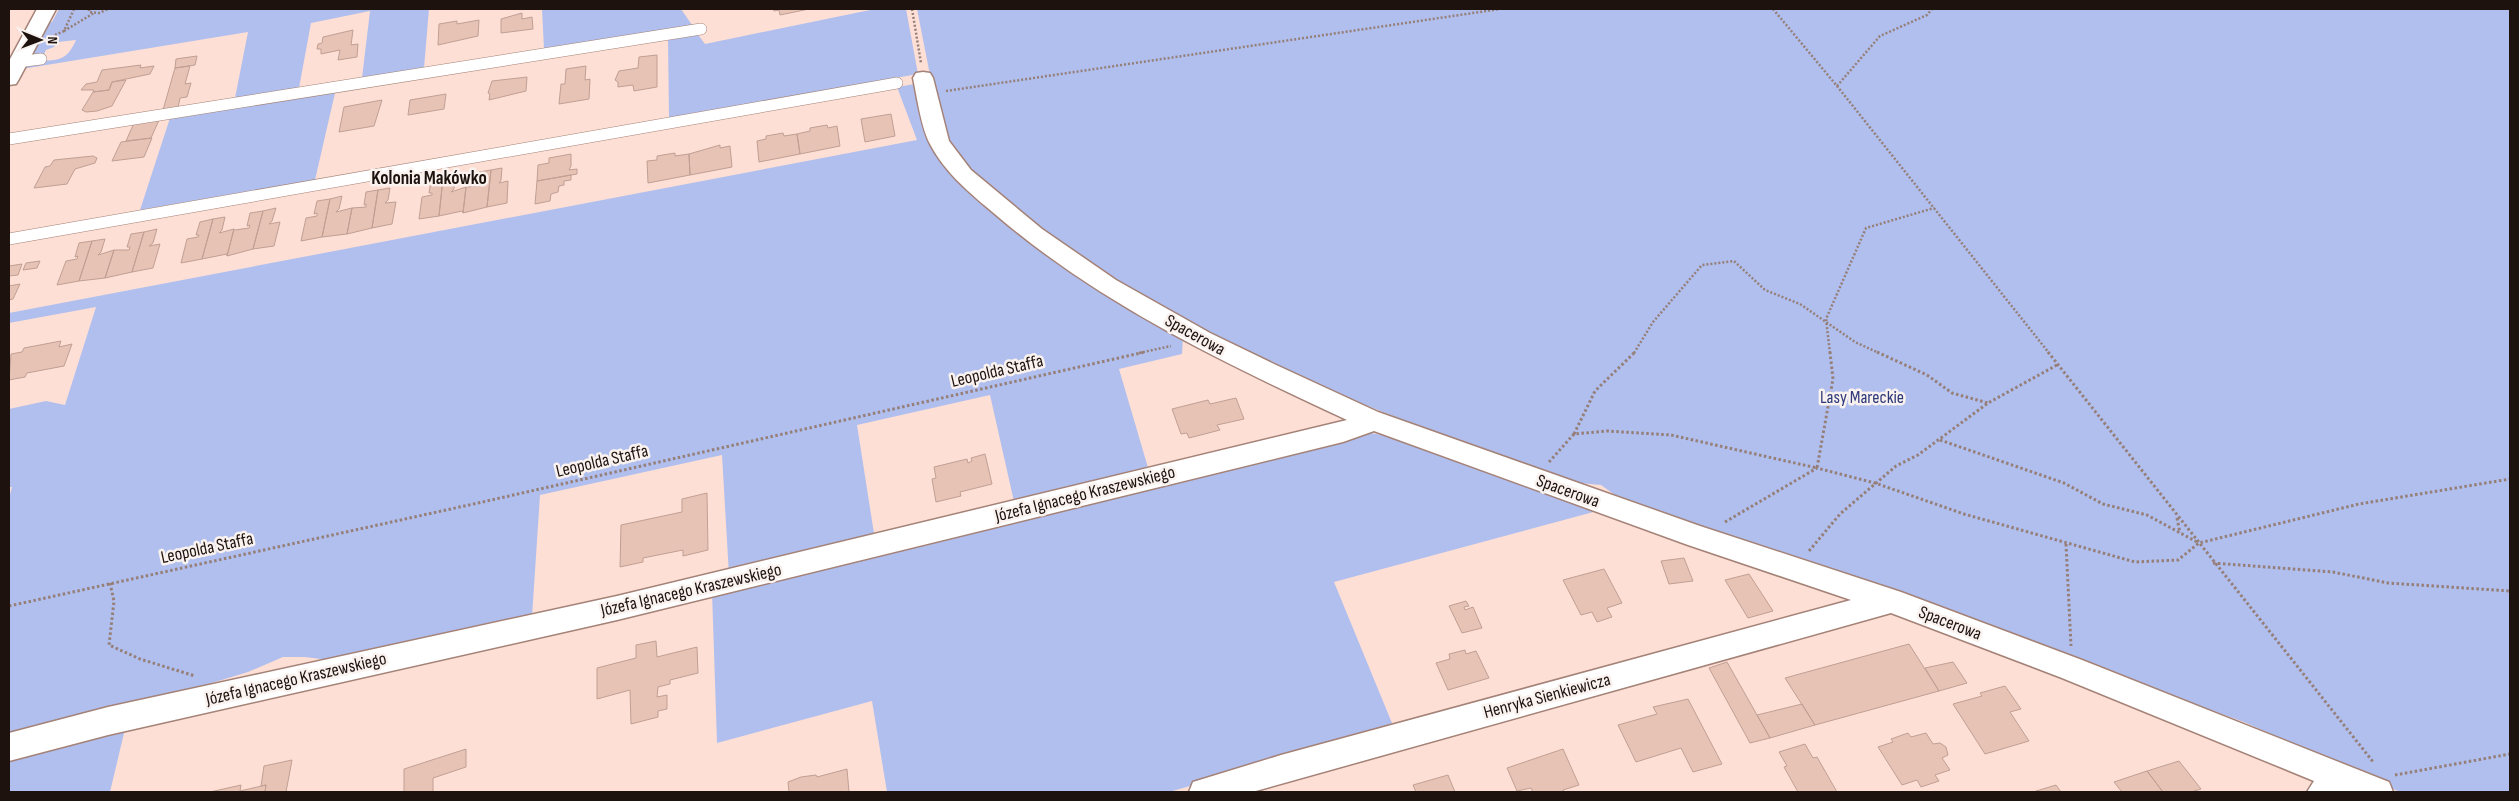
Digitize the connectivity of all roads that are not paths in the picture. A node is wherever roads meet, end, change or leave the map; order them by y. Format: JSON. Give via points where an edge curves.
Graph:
{"nodes":[{"id":1,"x":46,"y":9,"type":"edge"},
{"id":2,"x":701,"y":29,"type":"dead end"},
{"id":3,"x":41,"y":59,"type":"dead end"},
{"id":4,"x":13,"y":70,"type":"edge"},
{"id":5,"x":897,"y":83,"type":"dead end"},
{"id":6,"x":925,"y":86,"type":"road end"},
{"id":7,"x":9,"y":139,"type":"edge"},
{"id":8,"x":9,"y":239,"type":"edge"},
{"id":9,"x":1369,"y":419,"type":"junction"},
{"id":10,"x":1891,"y":601,"type":"junction"},
{"id":11,"x":9,"y":747,"type":"edge"},
{"id":12,"x":2373,"y":780,"type":"edge"},
{"id":13,"x":1204,"y":792,"type":"edge"},
{"id":14,"x":2322,"y":792,"type":"edge"}],
"edges":[{"from":1,"to":4,"type":"street"},
{"from":2,"to":7,"type":"lane"},
{"from":3,"to":4,"type":"lane"},
{"from":5,"to":8,"type":"lane"},
{"from":6,"to":9,"type":"street","name":"Spacerowa","via":[[939,142],[963,175],[1034,235],[1108,286],[1201,339]]},
{"from":9,"to":10,"type":"street","name":"Spacerowa","via":[[1698,538]]},
{"from":9,"to":11,"type":"street","name":"Józefa Ignacego Kraszewskiego","via":[[1365,424],[1343,432],[627,605],[108,721]]},
{"from":10,"to":12,"type":"street","name":"Spacerowa"},
{"from":10,"to":13,"type":"street","name":"Henryka Sienkiewicza"},
{"from":12,"to":14,"type":"street"}]}
